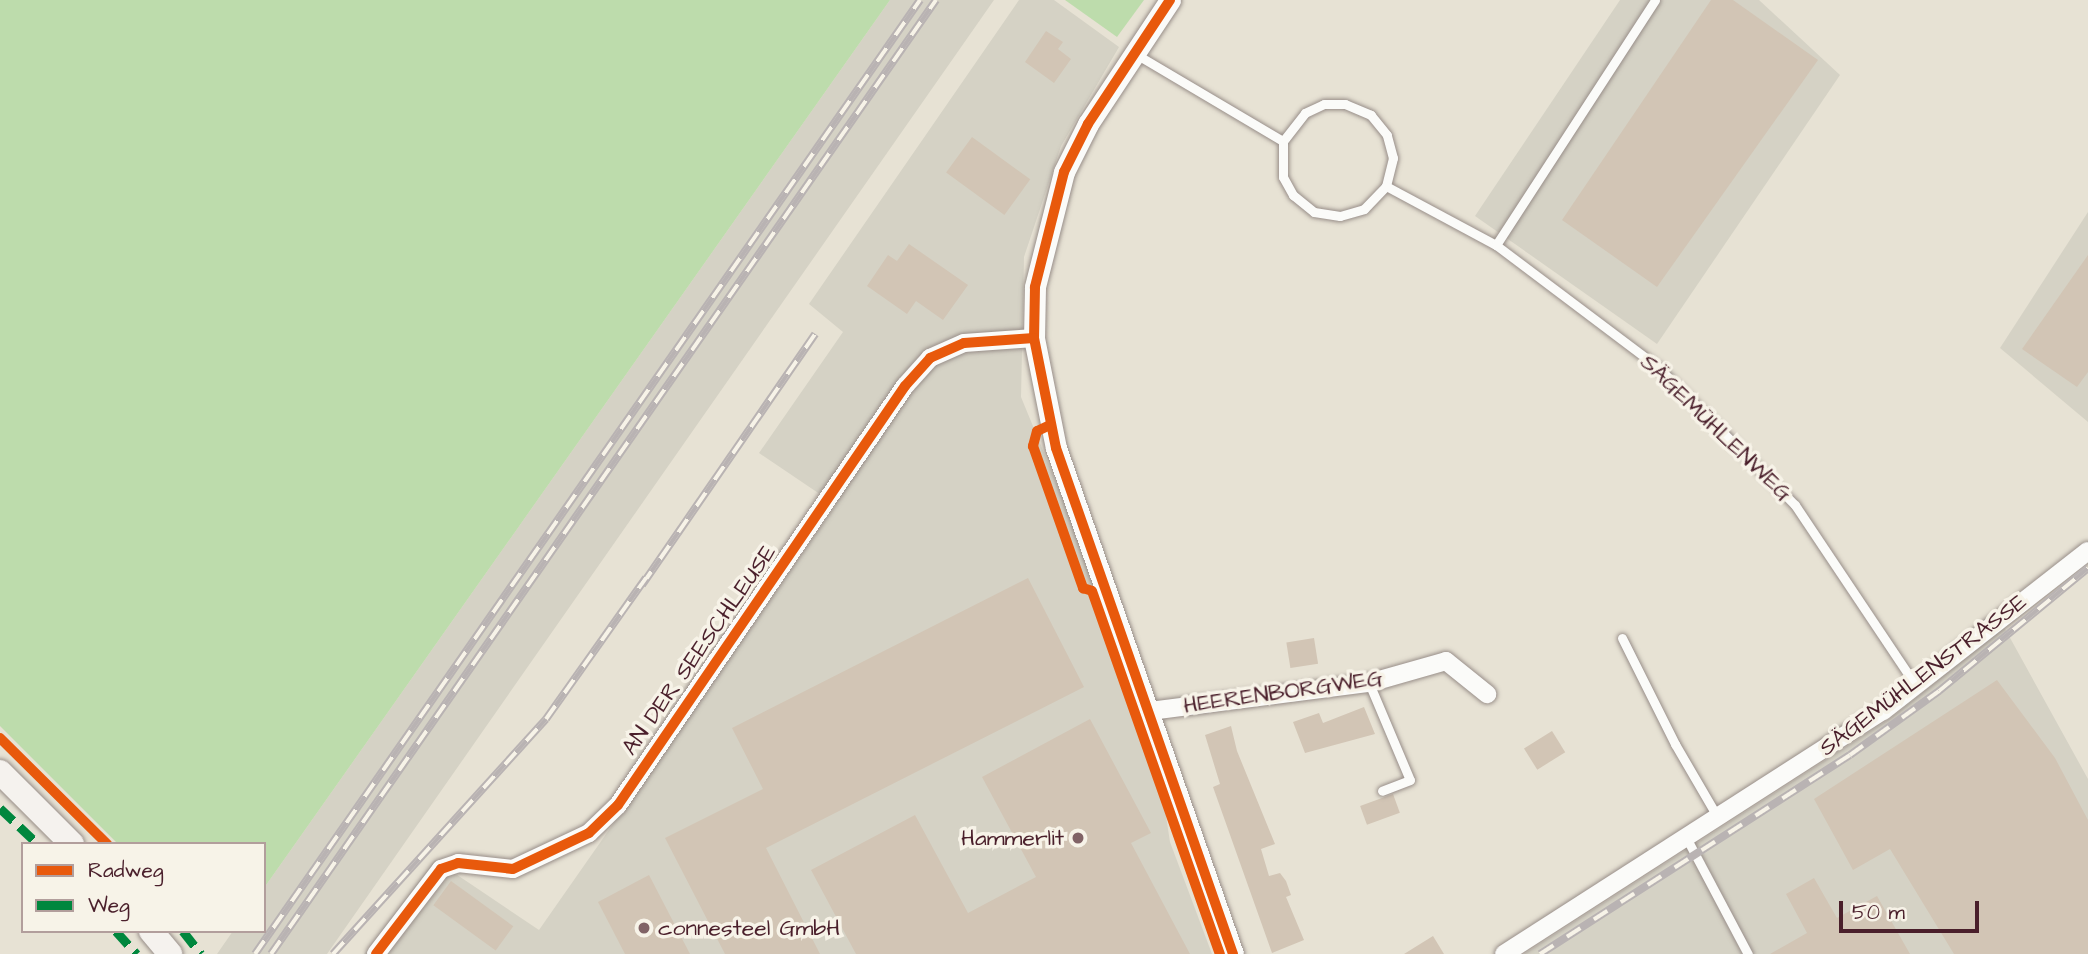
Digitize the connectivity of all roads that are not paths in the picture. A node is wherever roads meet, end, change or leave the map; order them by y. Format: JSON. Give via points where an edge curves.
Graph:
{"nodes":[{"id":1,"x":1170,"y":0,"type":"edge"},
{"id":2,"x":1655,"y":0,"type":"edge"},
{"id":3,"x":1133,"y":52,"type":"junction"},
{"id":4,"x":1283,"y":141,"type":"junction"},
{"id":5,"x":1386,"y":186,"type":"junction"},
{"id":6,"x":1496,"y":245,"type":"junction"},
{"id":7,"x":1034,"y":338,"type":"junction"},
{"id":8,"x":2088,"y":551,"type":"edge"},
{"id":9,"x":1622,"y":638,"type":"dead end"},
{"id":10,"x":1369,"y":683,"type":"junction"},
{"id":11,"x":1916,"y":686,"type":"junction"},
{"id":12,"x":1487,"y":694,"type":"dead end"},
{"id":13,"x":1150,"y":710,"type":"junction"},
{"id":14,"x":0,"y":772,"type":"edge"},
{"id":15,"x":1382,"y":791,"type":"dead end"},
{"id":16,"x":1719,"y":819,"type":"junction"},
{"id":17,"x":1687,"y":839,"type":"junction"},
{"id":18,"x":70,"y":842,"type":"edge"},
{"id":19,"x":153,"y":933,"type":"edge"},
{"id":20,"x":170,"y":954,"type":"edge"},
{"id":21,"x":376,"y":954,"type":"edge"},
{"id":22,"x":1233,"y":954,"type":"edge"},
{"id":23,"x":1504,"y":954,"type":"edge"},
{"id":24,"x":1748,"y":954,"type":"edge"}],
"edges":[{"from":1,"to":3,"type":"street"},
{"from":2,"to":6,"type":"lane"},
{"from":3,"to":4,"type":"lane"},
{"from":3,"to":7,"type":"street","via":[[1064,172],[1035,287]]},
{"from":4,"to":5,"type":"lane","via":[[1283,177],[1293,195],[1314,212],[1340,216],[1364,209]]},
{"from":4,"to":5,"type":"lane","via":[[1304,113],[1324,104],[1345,104],[1371,115],[1387,135],[1392,158]]},
{"from":5,"to":6,"type":"lane","name":"SÄGEMÜHLENWEG"},
{"from":6,"to":11,"type":"lane","name":"SÄGEMÜHLENWEG","via":[[1658,366],[1795,505]]},
{"from":7,"to":13,"type":"street","via":[[1056,449]]},
{"from":7,"to":21,"type":"street","name":"AN DER SEESCHLEUSE","via":[[964,343],[930,358],[618,805],[589,833],[513,869],[458,863],[441,869]]},
{"from":8,"to":11,"type":"street","name":"SÄGEMÜHLENSTRASSE"},
{"from":9,"to":16,"type":"lane"},
{"from":10,"to":12,"type":"street","name":"HEERENBORGWEG","via":[[1447,661]]},
{"from":10,"to":13,"type":"street","name":"HEERENBORGWEG"},
{"from":10,"to":15,"type":"lane","via":[[1410,780]]},
{"from":11,"to":16,"type":"street","name":"SÄGEMÜHLENSTRASSE"},
{"from":13,"to":22,"type":"street"},
{"from":14,"to":18,"type":"main road"},
{"from":16,"to":17,"type":"street","name":"SÄGEMÜHLENSTRASSE"},
{"from":17,"to":23,"type":"street","name":"SÄGEMÜHLENSTRASSE"},
{"from":17,"to":24,"type":"lane"},
{"from":19,"to":20,"type":"main road"}]}
